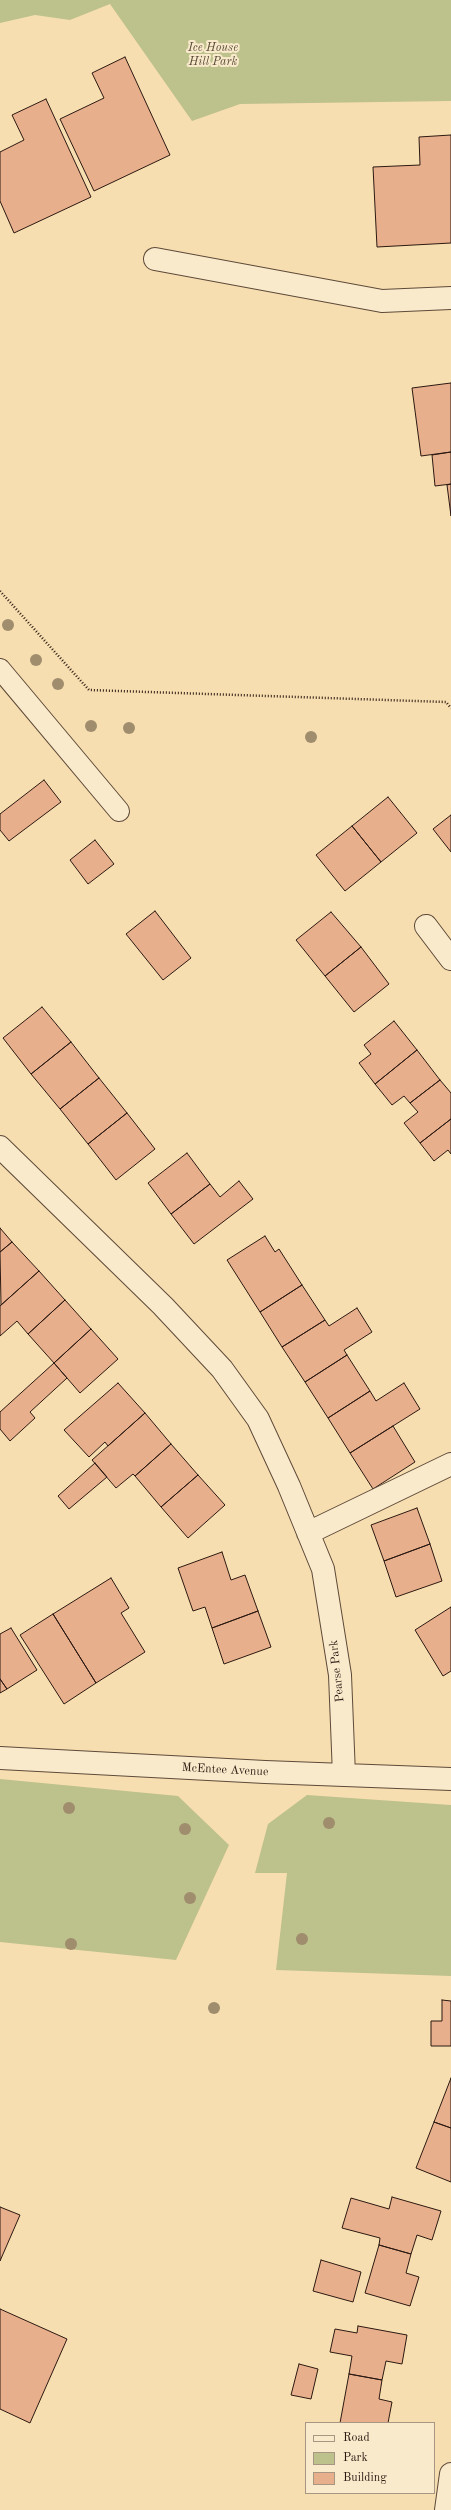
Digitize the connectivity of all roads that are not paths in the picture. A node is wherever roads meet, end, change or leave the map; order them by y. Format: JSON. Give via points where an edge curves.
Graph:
{"nodes":[{"id":1,"x":155,"y":259,"type":"dead end"},
{"id":2,"x":451,"y":298,"type":"edge"},
{"id":3,"x":0,"y":669,"type":"edge"},
{"id":4,"x":119,"y":811,"type":"dead end"},
{"id":5,"x":426,"y":926,"type":"dead end"},
{"id":6,"x":451,"y":959,"type":"edge"},
{"id":7,"x":0,"y":1147,"type":"edge"},
{"id":8,"x":451,"y":1464,"type":"edge"},
{"id":9,"x":308,"y":1533,"type":"junction"},
{"id":10,"x":0,"y":1758,"type":"edge"},
{"id":11,"x":344,"y":1775,"type":"junction"},
{"id":12,"x":451,"y":1779,"type":"edge"},
{"id":13,"x":451,"y":2474,"type":"edge"},
{"id":14,"x":446,"y":2510,"type":"edge"}],
"edges":[{"from":1,"to":2,"type":"street","via":[[382,300]]},
{"from":3,"to":4,"type":"lane"},
{"from":5,"to":6,"type":"street"},
{"from":7,"to":9,"type":"street","name":"Pearse Park","via":[[163,1306],[222,1369],[258,1419]]},
{"from":8,"to":9,"type":"street"},
{"from":9,"to":11,"type":"street","name":"Pearse Park","via":[[323,1569],[340,1675]]},
{"from":10,"to":11,"type":"street","name":"McEntee Avenue"},
{"from":11,"to":12,"type":"street","name":"McEntee Avenue"},
{"from":13,"to":14,"type":"street"}]}
